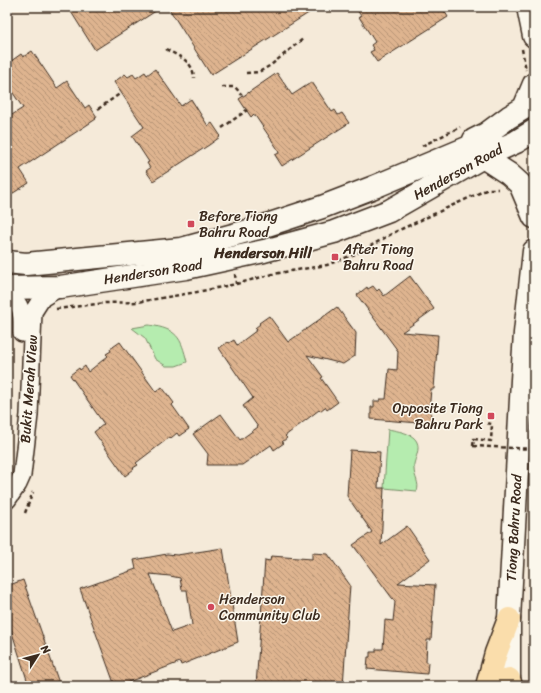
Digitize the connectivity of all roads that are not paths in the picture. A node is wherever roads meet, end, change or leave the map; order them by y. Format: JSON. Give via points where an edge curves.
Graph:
{"nodes":[{"id":1,"x":530,"y":78,"type":"edge"},
{"id":2,"x":534,"y":118,"type":"edge"},
{"id":3,"x":534,"y":131,"type":"edge"},
{"id":4,"x":423,"y":156,"type":"junction"},
{"id":5,"x":483,"y":157,"type":"junction"},
{"id":6,"x":534,"y":216,"type":"edge"},
{"id":7,"x":534,"y":251,"type":"edge"},
{"id":8,"x":7,"y":262,"type":"edge"},
{"id":9,"x":60,"y":287,"type":"junction"},
{"id":10,"x":7,"y":288,"type":"edge"},
{"id":11,"x":7,"y":293,"type":"edge"},
{"id":12,"x":7,"y":486,"type":"edge"},
{"id":13,"x":7,"y":500,"type":"edge"},
{"id":14,"x":509,"y":618,"type":"junction"},
{"id":15,"x":510,"y":684,"type":"edge"},
{"id":16,"x":487,"y":686,"type":"edge"}],
"edges":[{"from":1,"to":4,"type":"main road","via":[[524,108],[486,134]]},
{"from":2,"to":4,"type":"main road","name":"Henderson Road","via":[[511,129]]},
{"from":3,"to":5,"type":"main road","name":"Henderson Road"},
{"from":4,"to":8,"type":"main road","name":"Henderson Road","via":[[322,207],[181,249],[26,264]]},
{"from":5,"to":6,"type":"main road","via":[[510,174],[520,184]]},
{"from":5,"to":9,"type":"main road","name":"Henderson Road","via":[[389,211],[334,232],[186,268]]},
{"from":7,"to":14,"type":"main road","name":"Tiong Bahru Road","via":[[525,333]]},
{"from":9,"to":10,"type":"main road","name":"Henderson Road"},
{"from":9,"to":13,"type":"street","name":"Bukit Merah View","via":[[42,298],[33,312],[29,415],[22,475]]},
{"from":11,"to":12,"type":"street","name":"Bukit Merah View","via":[[22,311],[22,382],[18,448],[14,472]]},
{"from":14,"to":15,"type":"main road","name":"Tiong Bahru Road"},
{"from":14,"to":16,"type":"main road"}]}
